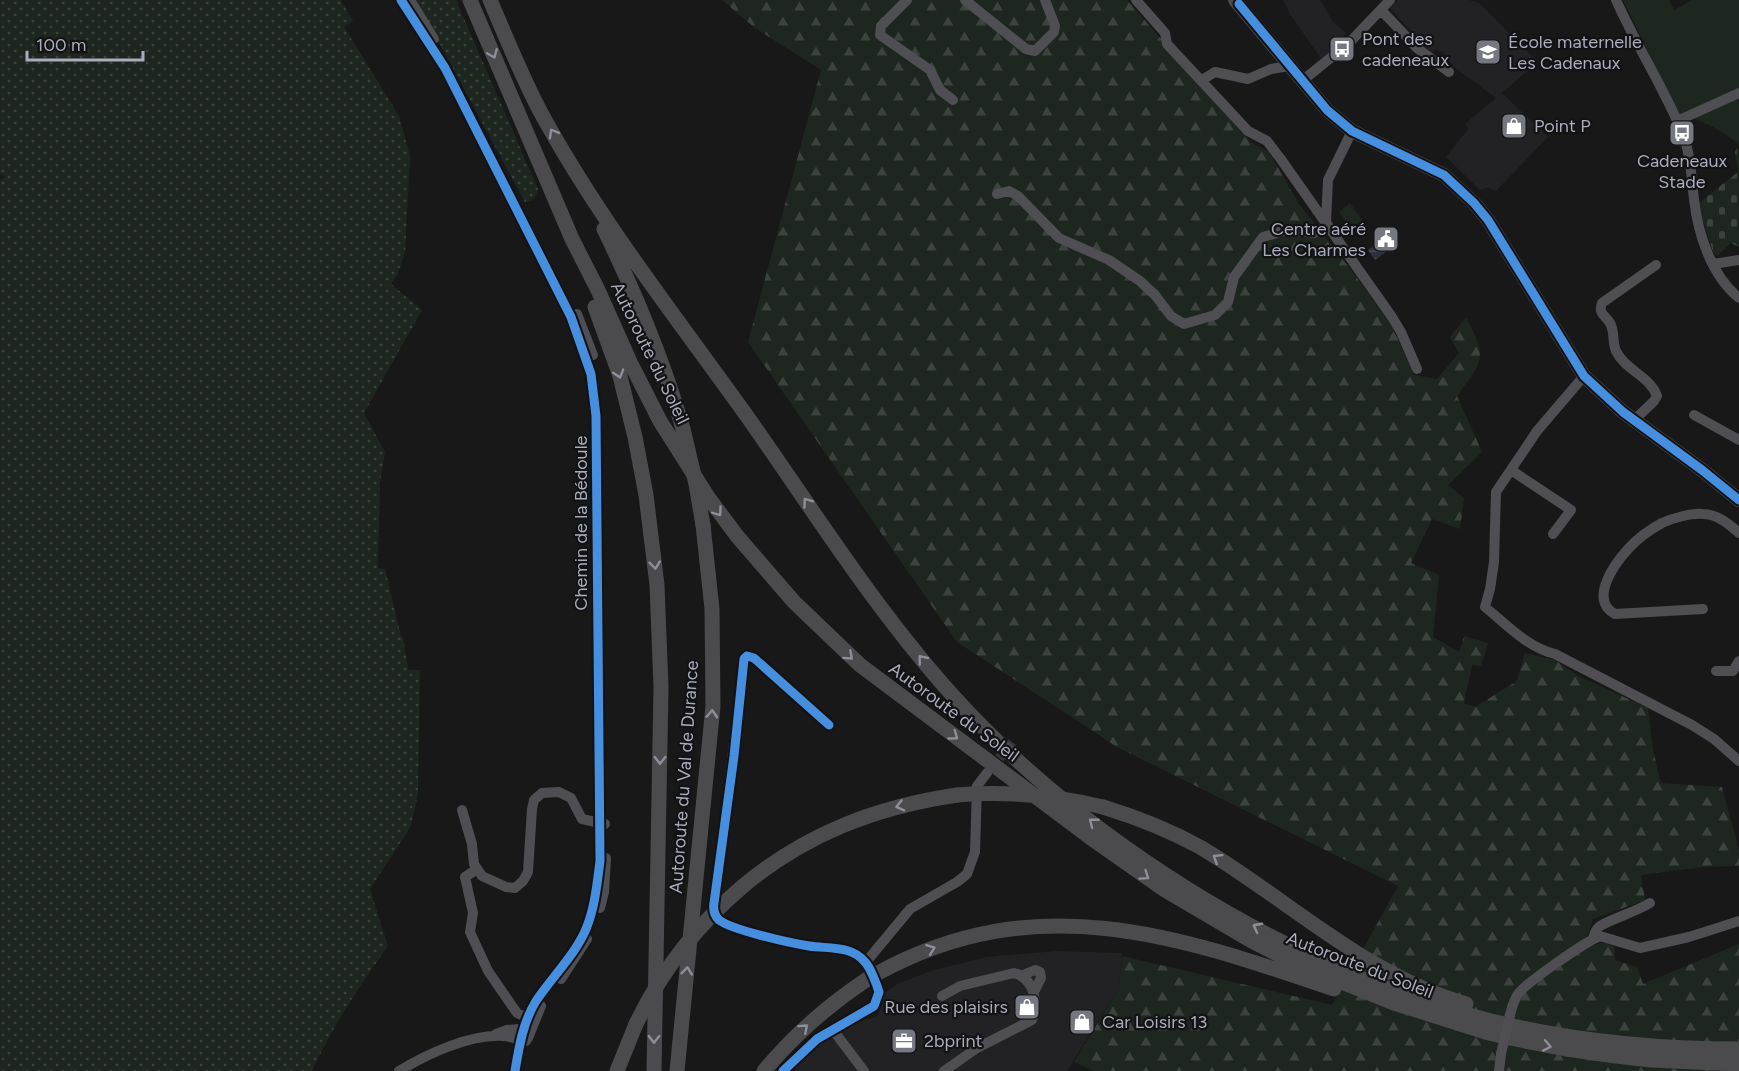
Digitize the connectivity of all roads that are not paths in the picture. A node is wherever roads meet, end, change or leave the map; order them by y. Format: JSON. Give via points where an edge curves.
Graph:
{"nodes":[{"id":1,"x":401,"y":0,"type":"edge"},
{"id":2,"x":410,"y":0,"type":"edge"},
{"id":3,"x":470,"y":0,"type":"edge"},
{"id":4,"x":490,"y":0,"type":"edge"},
{"id":5,"x":907,"y":0,"type":"edge"},
{"id":6,"x":965,"y":0,"type":"edge"},
{"id":7,"x":1045,"y":0,"type":"edge"},
{"id":8,"x":1136,"y":0,"type":"edge"},
{"id":9,"x":1235,"y":0,"type":"edge"},
{"id":10,"x":1390,"y":0,"type":"edge"},
{"id":11,"x":1616,"y":0,"type":"edge"},
{"id":12,"x":1381,"y":10,"type":"junction"},
{"id":13,"x":1290,"y":66,"type":"junction"},
{"id":14,"x":1449,"y":72,"type":"dead end"},
{"id":15,"x":1202,"y":80,"type":"junction"},
{"id":16,"x":1302,"y":81,"type":"junction"},
{"id":17,"x":1739,"y":93,"type":"edge"},
{"id":18,"x":953,"y":100,"type":"dead end"},
{"id":19,"x":1677,"y":121,"type":"junction"},
{"id":20,"x":1352,"y":131,"type":"junction"},
{"id":21,"x":582,"y":183,"type":"junction"},
{"id":22,"x":997,"y":194,"type":"dead end"},
{"id":23,"x":1327,"y":224,"type":"junction"},
{"id":24,"x":572,"y":239,"type":"junction"},
{"id":25,"x":1739,"y":260,"type":"edge"},
{"id":26,"x":1656,"y":265,"type":"dead end"},
{"id":27,"x":1739,"y":266,"type":"edge"},
{"id":28,"x":1716,"y":269,"type":"junction"},
{"id":29,"x":1739,"y":297,"type":"edge"},
{"id":30,"x":1417,"y":369,"type":"dead end"},
{"id":31,"x":1584,"y":376,"type":"junction"},
{"id":32,"x":1694,"y":415,"type":"dead end"},
{"id":33,"x":1634,"y":420,"type":"junction"},
{"id":34,"x":1739,"y":440,"type":"edge"},
{"id":35,"x":1511,"y":470,"type":"junction"},
{"id":36,"x":1702,"y":470,"type":"junction"},
{"id":37,"x":1739,"y":493,"type":"edge"},
{"id":38,"x":1739,"y":500,"type":"edge"},
{"id":39,"x":1739,"y":533,"type":"edge"},
{"id":40,"x":1552,"y":534,"type":"dead end"},
{"id":41,"x":1703,"y":609,"type":"dead end"},
{"id":42,"x":1739,"y":662,"type":"edge"},
{"id":43,"x":1716,"y":671,"type":"dead end"},
{"id":44,"x":829,"y":725,"type":"dead end"},
{"id":45,"x":1739,"y":761,"type":"edge"},
{"id":46,"x":987,"y":773,"type":"tunnel mouth"},
{"id":47,"x":462,"y":810,"type":"dead end"},
{"id":48,"x":603,"y":823,"type":"junction"},
{"id":49,"x":477,"y":868,"type":"junction"},
{"id":50,"x":1650,"y":903,"type":"dead end"},
{"id":51,"x":1739,"y":921,"type":"edge"},
{"id":52,"x":1593,"y":939,"type":"junction"},
{"id":53,"x":871,"y":974,"type":"junction"},
{"id":54,"x":1023,"y":975,"type":"junction"},
{"id":55,"x":1034,"y":992,"type":"junction"},
{"id":56,"x":942,"y":996,"type":"dead end"},
{"id":57,"x":528,"y":1025,"type":"junction"},
{"id":58,"x":833,"y":1030,"type":"junction"},
{"id":59,"x":1490,"y":1033,"type":"junction"},
{"id":60,"x":484,"y":1038,"type":"junction"},
{"id":61,"x":524,"y":1041,"type":"junction"},
{"id":62,"x":1739,"y":1043,"type":"edge"},
{"id":63,"x":1739,"y":1049,"type":"edge"},
{"id":64,"x":1739,"y":1064,"type":"edge"},
{"id":65,"x":399,"y":1071,"type":"edge"},
{"id":66,"x":515,"y":1071,"type":"edge"},
{"id":67,"x":521,"y":1071,"type":"edge"},
{"id":68,"x":617,"y":1071,"type":"edge"},
{"id":69,"x":654,"y":1071,"type":"edge"},
{"id":70,"x":676,"y":1071,"type":"edge"},
{"id":71,"x":764,"y":1071,"type":"edge"},
{"id":72,"x":783,"y":1071,"type":"edge"},
{"id":73,"x":864,"y":1071,"type":"edge"},
{"id":74,"x":944,"y":1071,"type":"edge"},
{"id":75,"x":1499,"y":1071,"type":"edge"}],
"edges":[{"from":1,"to":48,"type":"street","name":"Chemin de la Bédoule","via":[[445,68],[571,317],[591,374],[598,449]]},
{"from":2,"to":48,"type":"street","name":"Chemin de la Bédoule","via":[[450,64],[572,302],[594,358],[600,385],[604,450]]},
{"from":3,"to":24,"type":"highway","name":"Autoroute du Soleil","one_way":true},
{"from":21,"to":4,"type":"highway","name":"Autoroute du Soleil","one_way":true,"via":[[539,108]]},
{"from":5,"to":18,"type":"street","via":[[881,26],[880,34],[930,70],[940,90]]},
{"from":6,"to":7,"type":"street","via":[[1026,49],[1035,51],[1054,32]]},
{"from":8,"to":15,"type":"street","via":[[1165,33],[1167,44]]},
{"from":9,"to":13,"type":"main road"},
{"from":10,"to":12,"type":"street"},
{"from":11,"to":19,"type":"street"},
{"from":12,"to":14,"type":"street","via":[[1417,48]]},
{"from":12,"to":16,"type":"street"},
{"from":13,"to":15,"type":"street","via":[[1270,69],[1248,79],[1215,72]]},
{"from":13,"to":16,"type":"main road"},
{"from":15,"to":23,"type":"street","via":[[1248,131],[1267,141]]},
{"from":16,"to":20,"type":"main road"},
{"from":17,"to":19,"type":"street"},
{"from":19,"to":28,"type":"street","via":[[1691,164],[1698,219]]},
{"from":20,"to":23,"type":"street","via":[[1328,180]]},
{"from":20,"to":31,"type":"main road","via":[[1444,175],[1474,202]]},
{"from":63,"to":21,"type":"highway","name":"Autoroute du Soleil","one_way":true,"via":[[1651,1045],[1521,1028],[1404,994],[1261,930],[1201,897],[1120,844],[1020,763],[927,666],[851,566]]},
{"from":70,"to":21,"type":"highway","name":"Autoroute du Val de Durance","one_way":true,"bridge":true,"via":[[713,706],[712,609],[696,484],[671,388],[646,319]]},
{"from":22,"to":23,"type":"street","via":[[1009,191],[1018,196],[1059,238],[1123,269],[1155,296],[1171,316],[1185,324],[1215,315],[1228,302],[1234,277],[1263,237],[1287,230],[1314,233]]},
{"from":23,"to":30,"type":"street","via":[[1397,325]]},
{"from":24,"to":59,"type":"highway","name":"Autoroute du Soleil","one_way":true,"via":[[645,393],[708,497],[774,581],[860,665],[1091,838],[1212,919],[1337,981]]},
{"from":24,"to":69,"type":"highway","name":"Autoroute du Val de Durance","one_way":true,"via":[[628,408],[656,565],[661,687]]},
{"from":25,"to":28,"type":"street"},
{"from":26,"to":33,"type":"street","via":[[1602,303],[1600,309],[1612,328],[1616,351],[1657,396]]},
{"from":27,"to":28,"type":"street"},
{"from":28,"to":29,"type":"street"},
{"from":31,"to":33,"type":"main road"},
{"from":31,"to":35,"type":"street","via":[[1537,431]]},
{"from":32,"to":34,"type":"street"},
{"from":33,"to":36,"type":"main road"},
{"from":35,"to":40,"type":"street","via":[[1571,510]]},
{"from":35,"to":45,"type":"street","via":[[1494,496],[1494,562],[1485,607],[1541,651],[1555,654],[1692,725]]},
{"from":36,"to":37,"type":"main road"},
{"from":36,"to":38,"type":"main road"},
{"from":39,"to":41,"type":"street","via":[[1717,517],[1703,514],[1664,522],[1630,547],[1612,570],[1603,592],[1605,605],[1615,614]]},
{"from":42,"to":43,"type":"street","via":[[1733,671]]},
{"from":44,"to":53,"type":"street","via":[[754,658],[744,659],[713,908],[719,920],[734,927],[794,943],[845,950]]},
{"from":46,"to":53,"type":"street","via":[[977,786],[975,852],[967,874],[910,909]]},
{"from":47,"to":49,"type":"street"},
{"from":48,"to":49,"type":"street","via":[[582,819],[571,798],[559,792],[542,793],[534,800],[532,809],[524,881],[515,888],[506,887],[482,876]]},
{"from":48,"to":57,"type":"street","name":"Chemin de la Bédoule","via":[[606,872],[597,916],[585,944]]},
{"from":49,"to":57,"type":"street","via":[[465,877],[473,913],[470,932],[488,971]]},
{"from":50,"to":52,"type":"street","via":[[1600,926]]},
{"from":51,"to":52,"type":"street","via":[[1640,948],[1606,937]]},
{"from":52,"to":75,"type":"street","bridge":true,"via":[[1517,995]]},
{"from":53,"to":58,"type":"street","via":[[878,996],[874,1006]]},
{"from":53,"to":59,"type":"highway","one_way":true,"via":[[978,935],[1041,926],[1096,927],[1147,933],[1201,947],[1386,1007]]},
{"from":71,"to":53,"type":"highway","one_way":true,"via":[[796,1035]]},
{"from":54,"to":55,"type":"street"},
{"from":54,"to":55,"type":"street","via":[[1040,972]]},
{"from":54,"to":56,"type":"street","via":[[965,984]]},
{"from":55,"to":74,"type":"street","via":[[1032,1020],[977,1048]]},
{"from":57,"to":60,"type":"street"},
{"from":57,"to":61,"type":"street","name":"Chemin de la Bédoule"},
{"from":58,"to":72,"type":"street","via":[[817,1039]]},
{"from":58,"to":73,"type":"street"},
{"from":59,"to":64,"type":"highway","name":"Autoroute du Soleil","one_way":true,"via":[[1588,1053]]},
{"from":60,"to":61,"type":"street","via":[[504,1036]]},
{"from":60,"to":65,"type":"street","via":[[420,1058]]},
{"from":61,"to":66,"type":"street","name":"Chemin de la Bédoule"},
{"from":61,"to":67,"type":"street","name":"Chemin de la Bédoule"},
{"from":62,"to":68,"type":"highway","one_way":true,"bridge":true,"via":[[1642,1036],[1555,1024],[1460,1003],[1367,960],[1200,848],[1153,824],[1068,799],[1027,794],[957,795],[880,811],[834,829],[792,851],[742,887],[715,910],[657,983]]}]}
